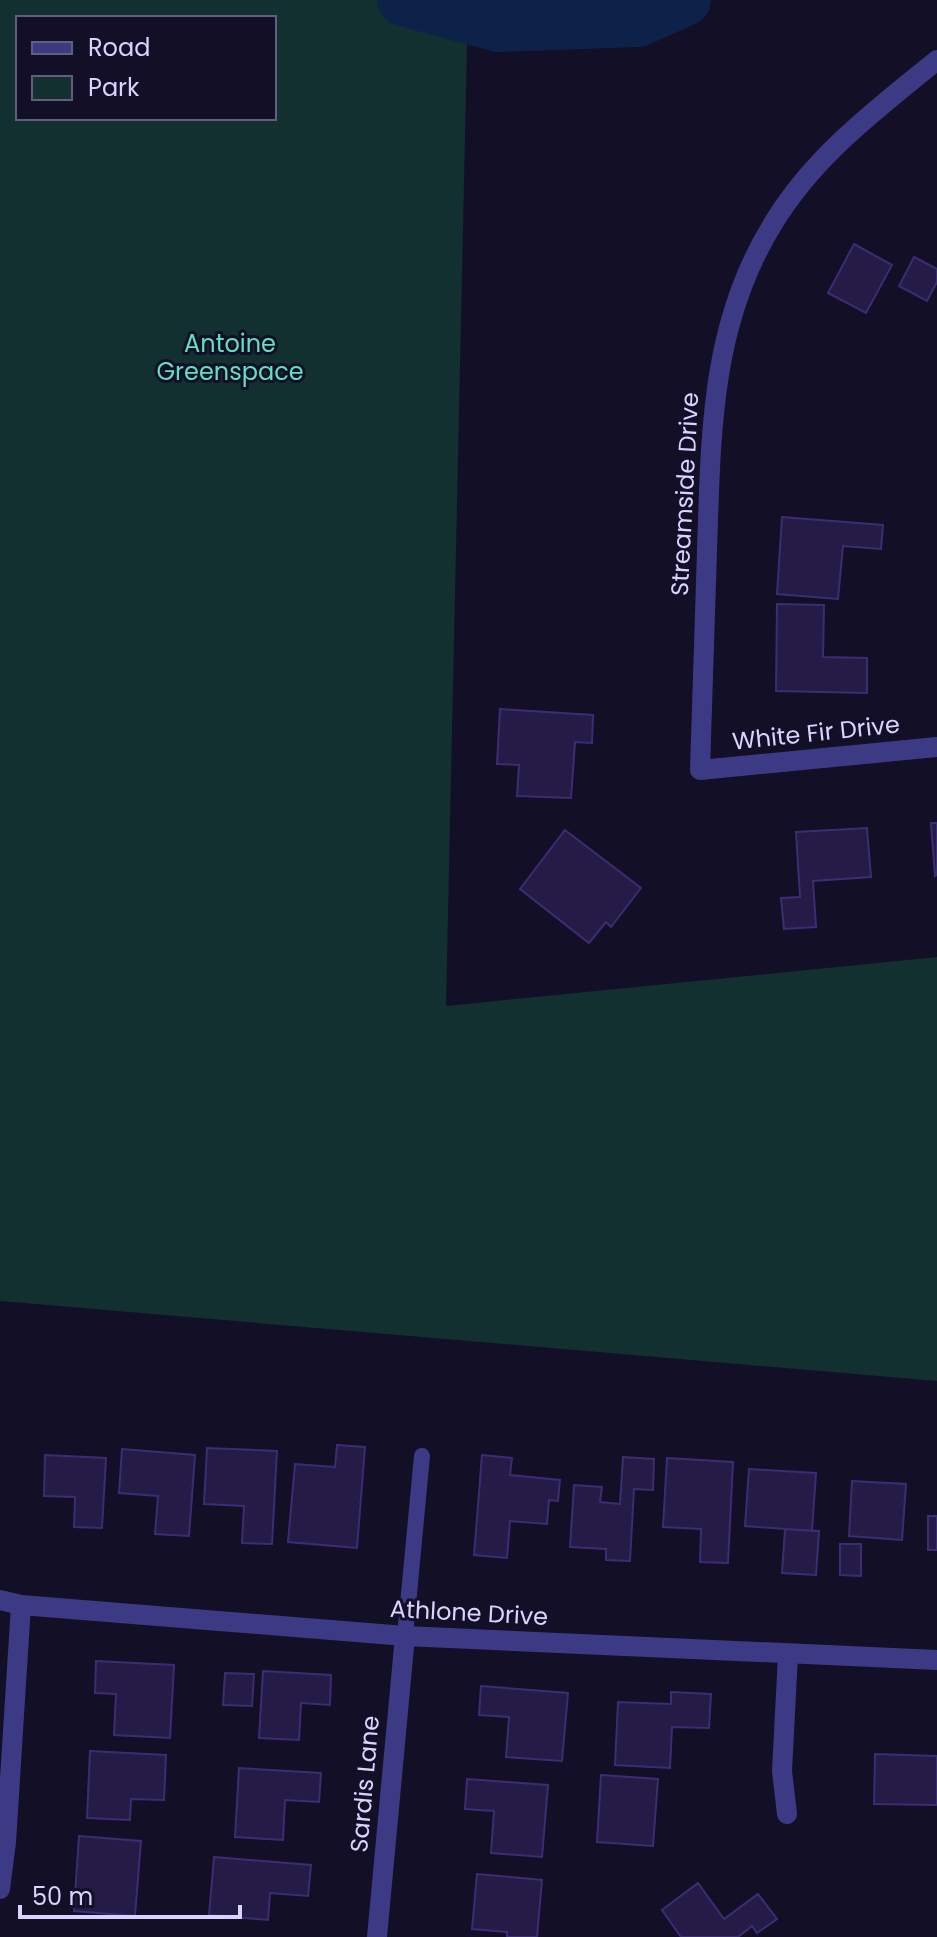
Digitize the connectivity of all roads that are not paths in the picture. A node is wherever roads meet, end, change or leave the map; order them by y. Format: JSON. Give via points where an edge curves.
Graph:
{"nodes":[{"id":1,"x":937,"y":60,"type":"edge"},
{"id":2,"x":937,"y":747,"type":"edge"},
{"id":3,"x":700,"y":770,"type":"joint"},
{"id":4,"x":422,"y":1456,"type":"dead end"},
{"id":5,"x":0,"y":1600,"type":"edge"},
{"id":6,"x":21,"y":1605,"type":"junction"},
{"id":7,"x":405,"y":1636,"type":"junction"},
{"id":8,"x":788,"y":1655,"type":"junction"},
{"id":9,"x":937,"y":1660,"type":"edge"},
{"id":10,"x":787,"y":1814,"type":"dead end"},
{"id":11,"x":0,"y":1889,"type":"edge"},
{"id":12,"x":377,"y":1937,"type":"edge"}],
"edges":[{"from":1,"to":3,"type":"street","name":"Streamside Drive","via":[[827,153],[775,220],[739,290],[711,433]]},
{"from":2,"to":3,"type":"street","name":"White Fir Drive"},
{"from":4,"to":7,"type":"lane"},
{"from":5,"to":6,"type":"street","name":"Athlone Drive"},
{"from":6,"to":7,"type":"street","name":"Athlone Drive"},
{"from":6,"to":11,"type":"street"},
{"from":7,"to":8,"type":"street","name":"Athlone Drive"},
{"from":7,"to":12,"type":"street","name":"Sardis Lane"},
{"from":8,"to":9,"type":"street","name":"Athlone Drive"},
{"from":8,"to":10,"type":"street","via":[[782,1771]]}]}
